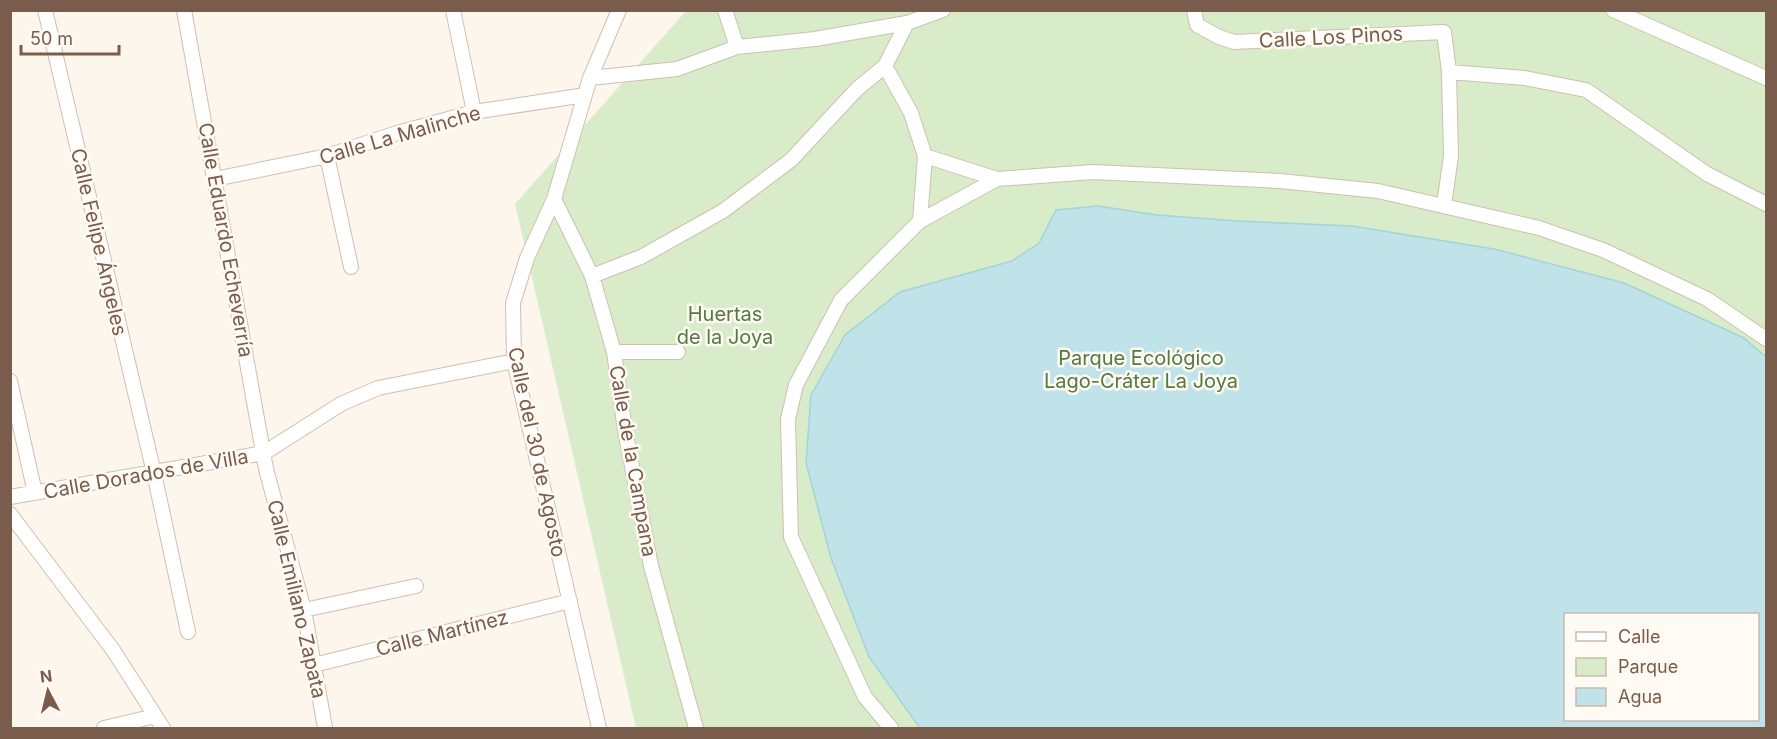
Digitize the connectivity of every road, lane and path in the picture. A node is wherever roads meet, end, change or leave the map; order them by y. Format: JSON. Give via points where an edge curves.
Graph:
{"nodes":[{"id":1,"x":45,"y":10,"type":"edge"},
{"id":2,"x":184,"y":10,"type":"edge"},
{"id":3,"x":453,"y":10,"type":"edge"},
{"id":4,"x":619,"y":10,"type":"edge"},
{"id":5,"x":725,"y":10,"type":"edge"},
{"id":6,"x":943,"y":10,"type":"edge"},
{"id":7,"x":1194,"y":10,"type":"edge"},
{"id":8,"x":1613,"y":10,"type":"edge"},
{"id":9,"x":908,"y":23,"type":"junction"},
{"id":10,"x":737,"y":47,"type":"junction"},
{"id":11,"x":885,"y":66,"type":"junction"},
{"id":12,"x":1449,"y":72,"type":"junction"},
{"id":13,"x":590,"y":78,"type":"junction"},
{"id":14,"x":1767,"y":78,"type":"edge"},
{"id":15,"x":585,"y":95,"type":"junction"},
{"id":16,"x":474,"y":112,"type":"junction"},
{"id":17,"x":327,"y":156,"type":"junction"},
{"id":18,"x":925,"y":156,"type":"junction"},
{"id":19,"x":215,"y":179,"type":"junction"},
{"id":20,"x":997,"y":179,"type":"junction"},
{"id":21,"x":554,"y":199,"type":"junction"},
{"id":22,"x":1767,"y":204,"type":"edge"},
{"id":23,"x":1444,"y":205,"type":"junction"},
{"id":24,"x":920,"y":221,"type":"junction"},
{"id":25,"x":351,"y":267,"type":"dead end"},
{"id":26,"x":592,"y":276,"type":"junction"},
{"id":27,"x":1767,"y":339,"type":"edge"},
{"id":28,"x":614,"y":352,"type":"junction"},
{"id":29,"x":678,"y":352,"type":"dead end"},
{"id":30,"x":514,"y":361,"type":"junction"},
{"id":31,"x":10,"y":381,"type":"edge"},
{"id":32,"x":264,"y":453,"type":"junction"},
{"id":33,"x":267,"y":469,"type":"joint"},
{"id":34,"x":154,"y":473,"type":"junction"},
{"id":35,"x":35,"y":493,"type":"junction"},
{"id":36,"x":10,"y":497,"type":"edge"},
{"id":37,"x":10,"y":514,"type":"edge"},
{"id":38,"x":416,"y":586,"type":"dead end"},
{"id":39,"x":570,"y":601,"type":"junction"},
{"id":40,"x":304,"y":609,"type":"junction"},
{"id":41,"x":188,"y":632,"type":"dead end"},
{"id":42,"x":314,"y":665,"type":"junction"},
{"id":43,"x":155,"y":716,"type":"junction"},
{"id":44,"x":104,"y":729,"type":"edge"},
{"id":45,"x":163,"y":729,"type":"edge"},
{"id":46,"x":325,"y":729,"type":"edge"},
{"id":47,"x":599,"y":729,"type":"edge"},
{"id":48,"x":696,"y":729,"type":"edge"},
{"id":49,"x":891,"y":729,"type":"edge"}],
"edges":[{"from":1,"to":34,"type":"street","name":"Calle Felipe Ángeles"},
{"from":2,"to":19,"type":"street","name":"Calle Eduardo Echeverría"},
{"from":3,"to":16,"type":"street"},
{"from":4,"to":13,"type":"street","name":"Calle del 30 de Agosto"},
{"from":5,"to":10,"type":"street"},
{"from":6,"to":9,"type":"street"},
{"from":7,"to":12,"type":"street","name":"Calle Los Pinos","via":[[1197,25],[1234,42],[1444,32]]},
{"from":8,"to":14,"type":"street"},
{"from":9,"to":10,"type":"street"},
{"from":9,"to":11,"type":"street"},
{"from":10,"to":13,"type":"street","via":[[677,69]]},
{"from":11,"to":18,"type":"street","via":[[911,113]]},
{"from":11,"to":26,"type":"street","via":[[857,89],[791,160],[723,212],[641,256]]},
{"from":12,"to":22,"type":"street","via":[[1525,78],[1586,90],[1707,174]]},
{"from":12,"to":23,"type":"street","via":[[1451,156]]},
{"from":13,"to":15,"type":"street","name":"Calle del 30 de Agosto"},
{"from":15,"to":16,"type":"street","name":"Calle La Malinche"},
{"from":15,"to":21,"type":"street","name":"Calle del 30 de Agosto"},
{"from":16,"to":17,"type":"street","name":"Calle La Malinche"},
{"from":17,"to":19,"type":"street","name":"Calle La Malinche"},
{"from":17,"to":25,"type":"street"},
{"from":18,"to":20,"type":"street"},
{"from":18,"to":24,"type":"street"},
{"from":19,"to":32,"type":"street","name":"Calle Eduardo Echeverría"},
{"from":20,"to":23,"type":"street","via":[[1093,172],[1280,181],[1378,191]]},
{"from":20,"to":24,"type":"street"},
{"from":21,"to":26,"type":"street","name":"Calle de la Campana"},
{"from":21,"to":30,"type":"street","name":"Calle del 30 de Agosto","via":[[526,258],[513,303]]},
{"from":23,"to":27,"type":"street","via":[[1539,228],[1603,250],[1707,299]]},
{"from":24,"to":49,"type":"street","via":[[841,300],[796,385],[788,419],[791,537],[865,697]]},
{"from":26,"to":28,"type":"street","name":"Calle de la Campana"},
{"from":28,"to":29,"type":"street"},
{"from":28,"to":48,"type":"street","name":"Calle de la Campana","via":[[651,566]]},
{"from":30,"to":32,"type":"street","name":"Calle Dorados de Villa","via":[[378,388],[341,404]]},
{"from":30,"to":39,"type":"street","name":"Calle del 30 de Agosto"},
{"from":31,"to":35,"type":"street"},
{"from":32,"to":33,"type":"street","name":"Calle Eduardo Echeverría"},
{"from":32,"to":34,"type":"street","name":"Calle Dorados de Villa"},
{"from":33,"to":40,"type":"street","name":"Calle Emiliano Zapata"},
{"from":34,"to":35,"type":"street","name":"Calle Dorados de Villa"},
{"from":34,"to":41,"type":"street","name":"Calle Felipe Ángeles"},
{"from":35,"to":36,"type":"street","name":"Calle Dorados de Villa"},
{"from":37,"to":43,"type":"street","via":[[113,650]]},
{"from":38,"to":40,"type":"street"},
{"from":39,"to":42,"type":"street","name":"Calle Martínez"},
{"from":39,"to":47,"type":"street","name":"Calle del 30 de Agosto"},
{"from":40,"to":42,"type":"street","name":"Calle Emiliano Zapata"},
{"from":42,"to":46,"type":"street","name":"Calle Emiliano Zapata"},
{"from":43,"to":44,"type":"street"},
{"from":43,"to":45,"type":"street"}]}
